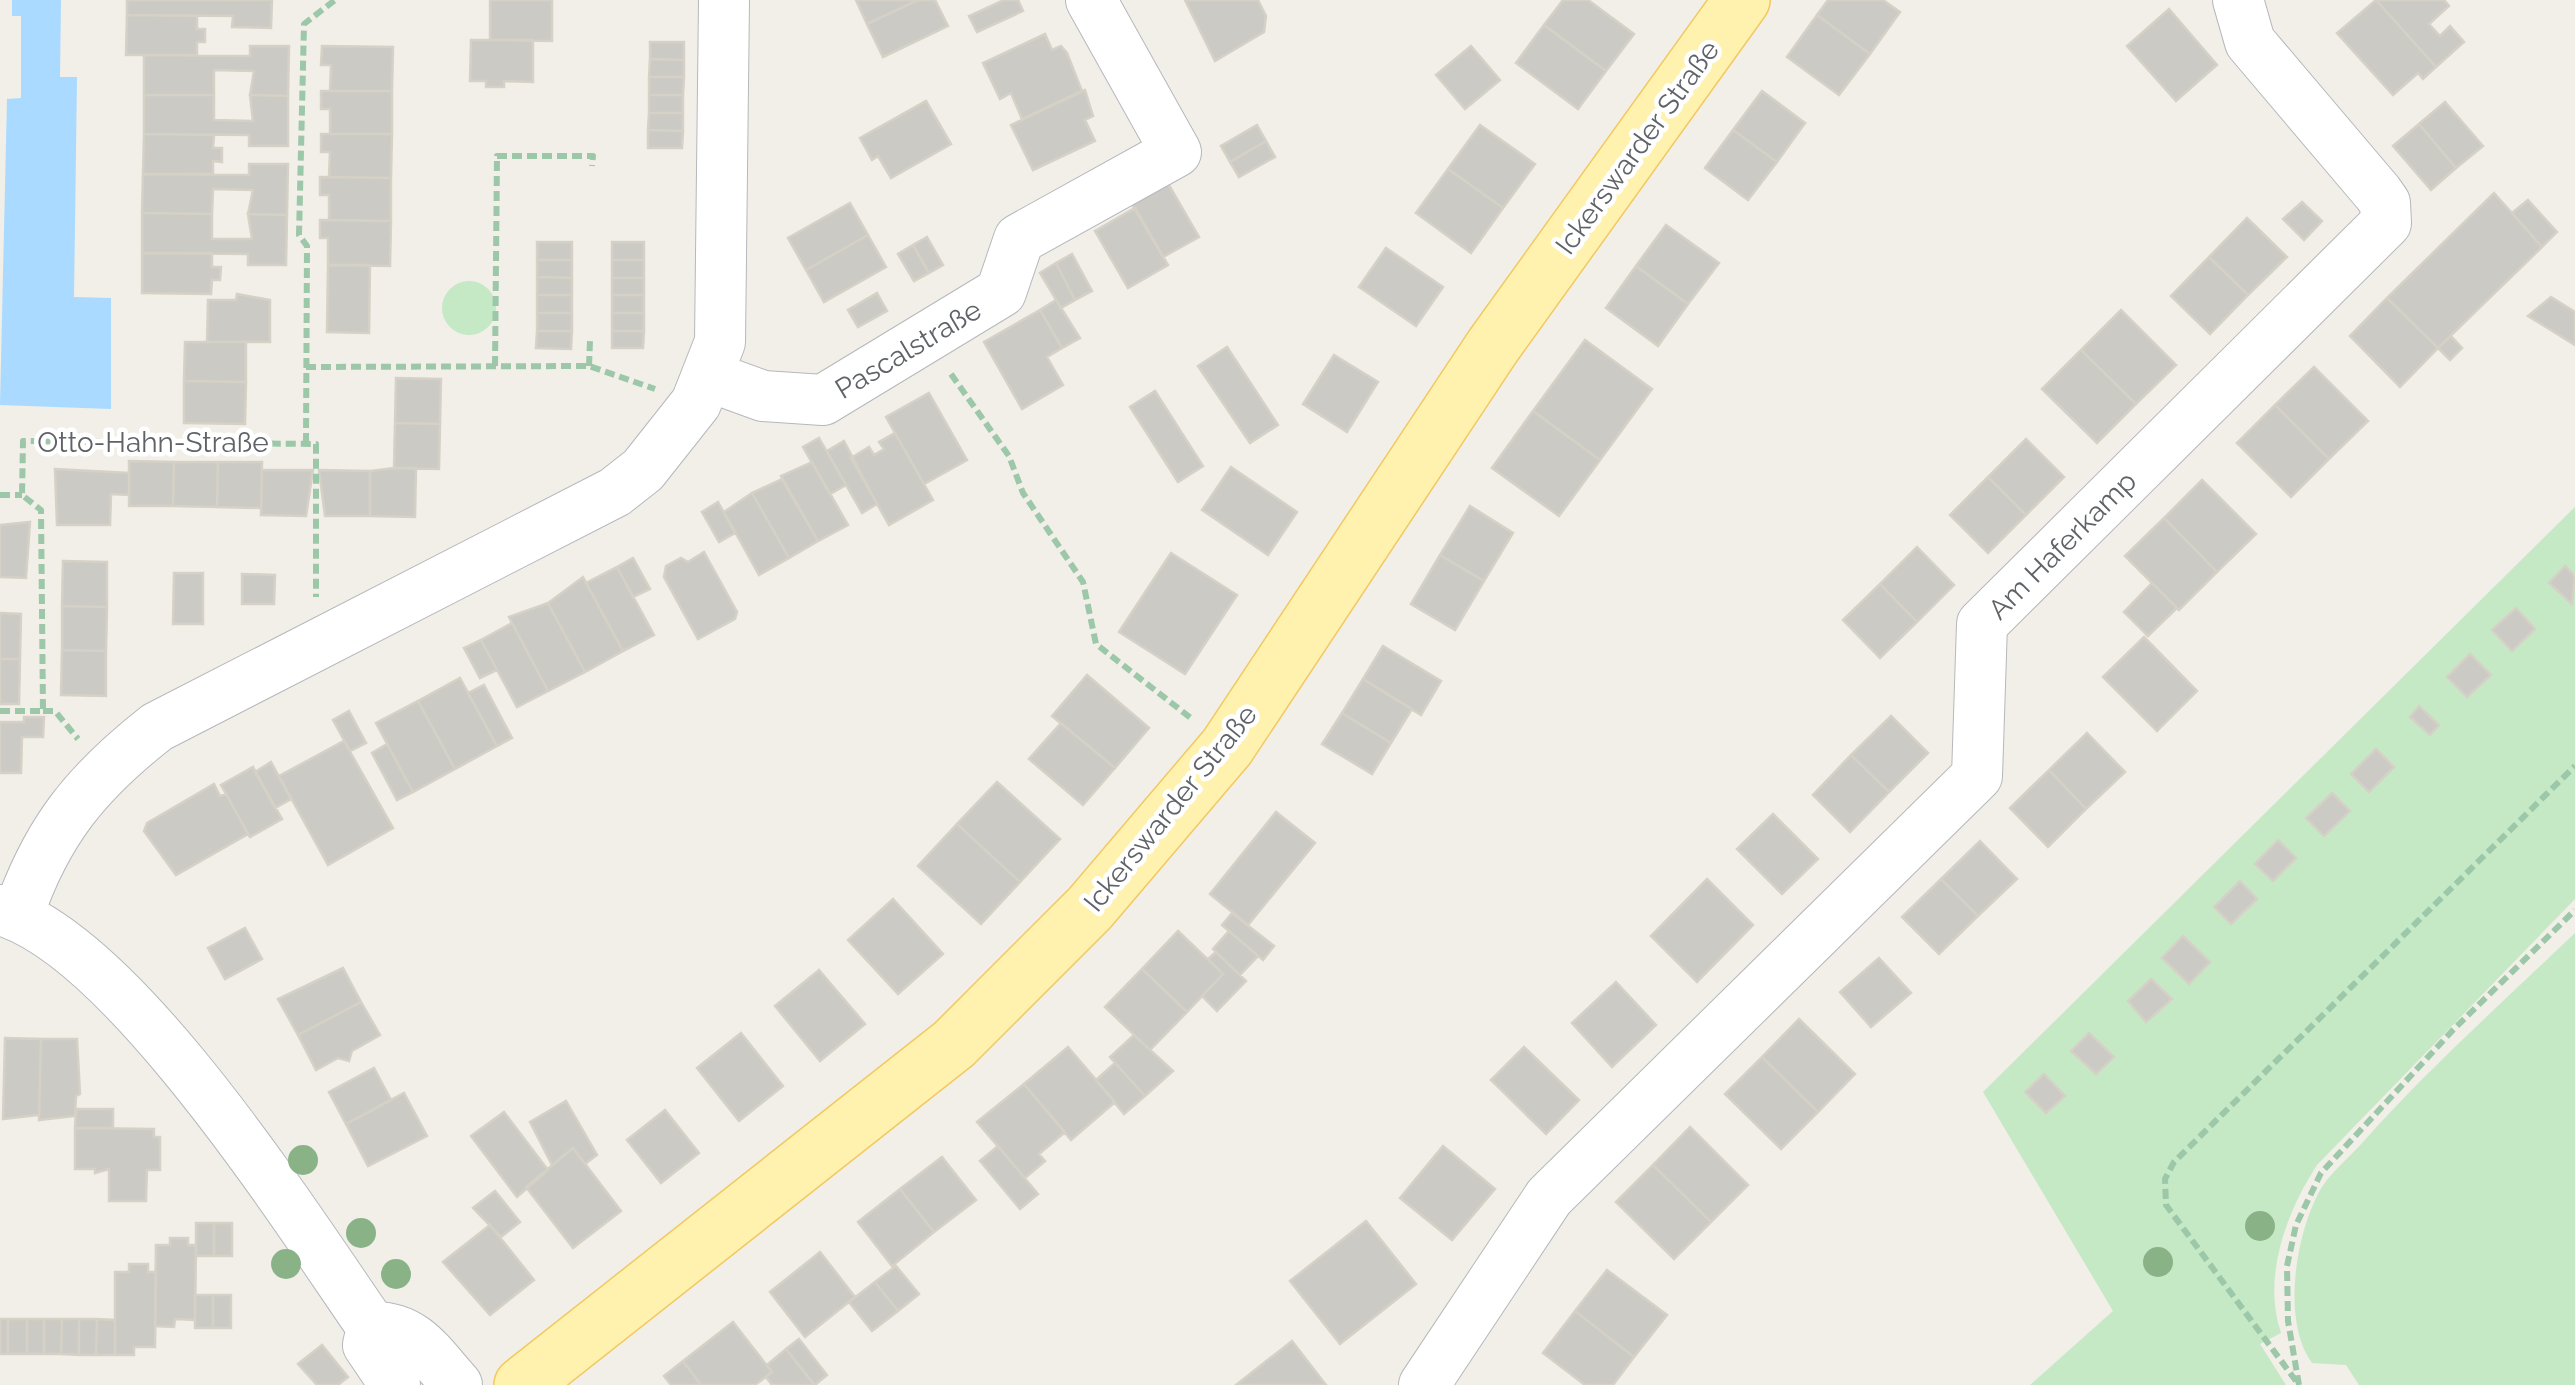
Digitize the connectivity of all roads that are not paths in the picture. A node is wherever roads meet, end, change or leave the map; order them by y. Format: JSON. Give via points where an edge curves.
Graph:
{"nodes":[{"id":1,"x":724,"y":0,"type":"edge"},
{"id":2,"x":1091,"y":0,"type":"edge"},
{"id":3,"x":1742,"y":0,"type":"edge"},
{"id":4,"x":2238,"y":0,"type":"edge"},
{"id":5,"x":702,"y":390,"type":"junction"},
{"id":6,"x":9,"y":913,"type":"edge"},
{"id":7,"x":372,"y":1327,"type":"junction"},
{"id":8,"x":395,"y":1385,"type":"edge"},
{"id":9,"x":456,"y":1385,"type":"edge"},
{"id":10,"x":522,"y":1385,"type":"edge"},
{"id":11,"x":1424,"y":1385,"type":"edge"}],
"edges":[{"from":1,"to":5,"type":"street","via":[[720,342]]},
{"from":2,"to":5,"type":"street","name":"Pascalstraße","via":[[1176,152],[1019,239],[1001,292],[823,400]]},
{"from":3,"to":10,"type":"main road","name":"Ickerswarder Straße","via":[[1494,346],[1227,747],[1090,908],[954,1044]]},
{"from":4,"to":11,"type":"street","name":"Am Haferkamp","via":[[2250,42],[2378,193],[2386,223],[1982,624],[1977,776],[1549,1197]]},
{"from":5,"to":6,"type":"street","via":[[643,470],[615,492],[157,727],[103,769],[64,817]]},
{"from":6,"to":7,"type":"street","via":[[97,970],[174,1056]]},
{"from":7,"to":8,"type":"street","via":[[368,1345]]},
{"from":7,"to":9,"type":"street","via":[[396,1326]]}]}
